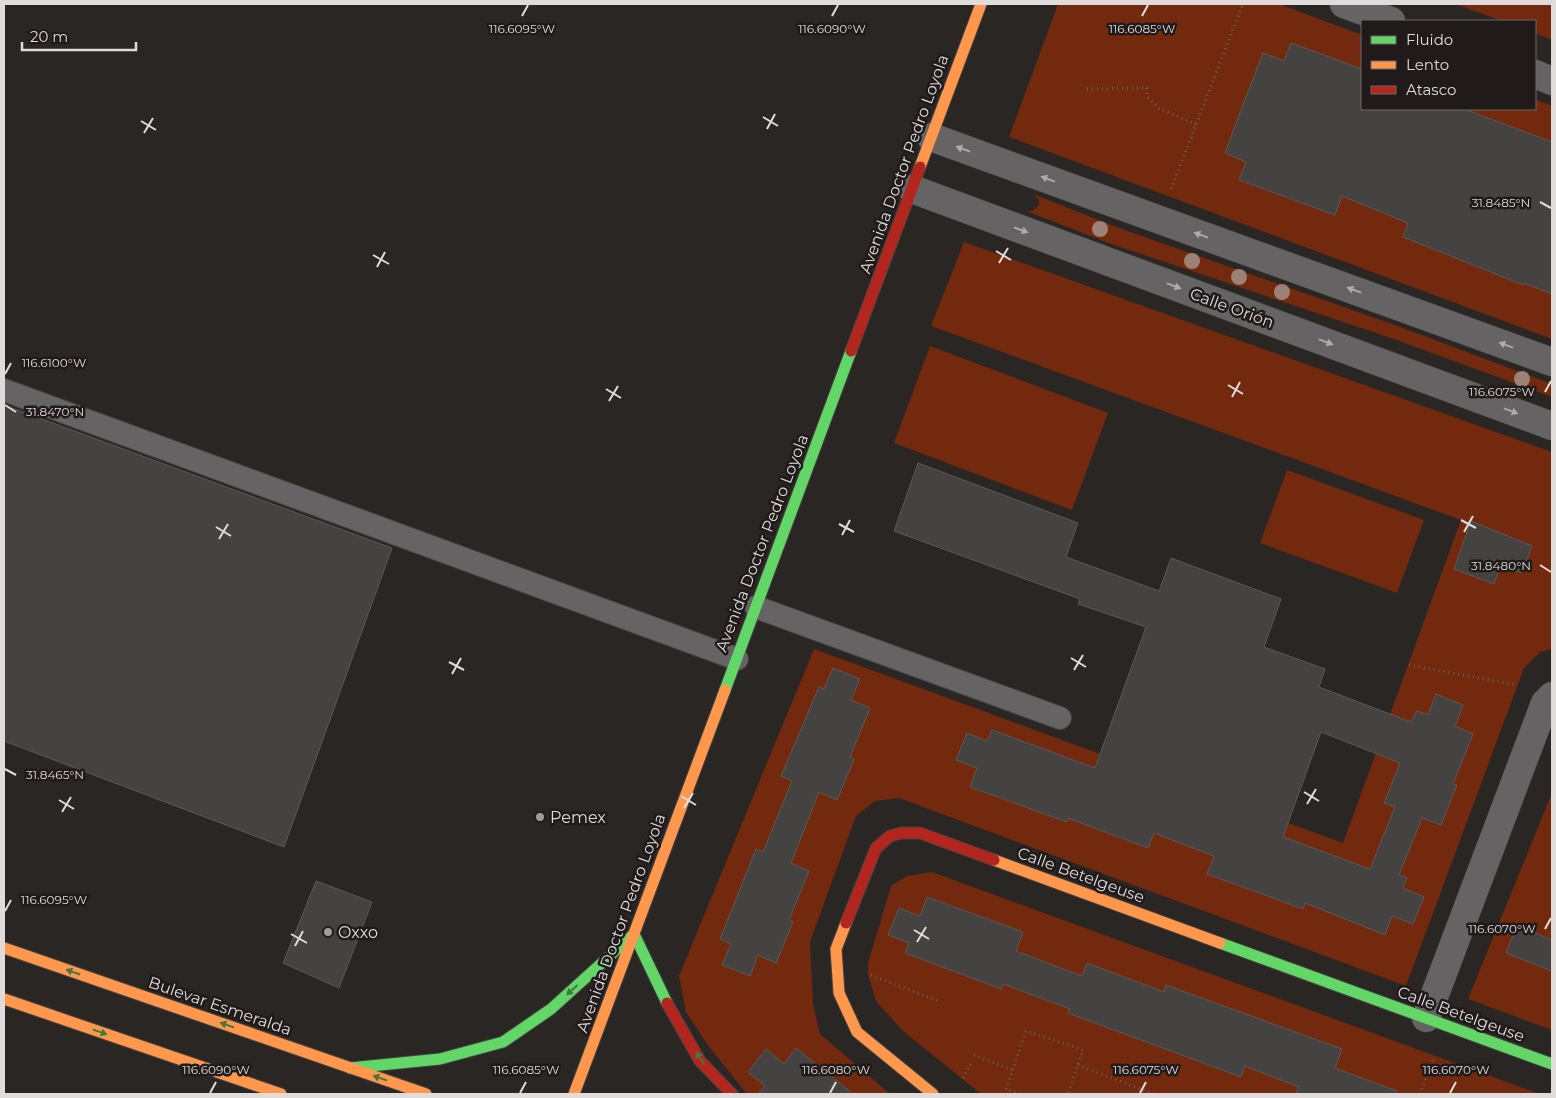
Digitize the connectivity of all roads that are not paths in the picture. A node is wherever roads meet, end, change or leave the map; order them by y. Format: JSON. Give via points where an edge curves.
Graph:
{"nodes":[{"id":1,"x":981,"y":4,"type":"edge"},
{"id":2,"x":1344,"y":4,"type":"edge"},
{"id":3,"x":1388,"y":20,"type":"edge"},
{"id":4,"x":1536,"y":74,"type":"edge"},
{"id":5,"x":1552,"y":80,"type":"edge"},
{"id":6,"x":931,"y":137,"type":"junction"},
{"id":7,"x":912,"y":189,"type":"junction"},
{"id":8,"x":1552,"y":362,"type":"edge"},
{"id":9,"x":4,"y":390,"type":"edge"},
{"id":10,"x":1552,"y":426,"type":"edge"},
{"id":11,"x":756,"y":608,"type":"junction"},
{"id":12,"x":736,"y":659,"type":"junction"},
{"id":13,"x":1552,"y":696,"type":"edge"},
{"id":14,"x":1060,"y":718,"type":"dead end"},
{"id":15,"x":634,"y":934,"type":"junction"},
{"id":16,"x":4,"y":948,"type":"edge"},
{"id":17,"x":4,"y":999,"type":"edge"},
{"id":18,"x":1426,"y":1018,"type":"junction"},
{"id":19,"x":1552,"y":1064,"type":"edge"},
{"id":20,"x":350,"y":1068,"type":"junction"},
{"id":21,"x":281,"y":1094,"type":"edge"},
{"id":22,"x":426,"y":1094,"type":"edge"},
{"id":23,"x":574,"y":1094,"type":"edge"},
{"id":24,"x":732,"y":1094,"type":"edge"},
{"id":25,"x":933,"y":1094,"type":"edge"}],
"edges":[{"from":1,"to":6,"type":"main road","name":"Avenida Doctor Pedro Loyola"},
{"from":2,"to":3,"type":"street"},
{"from":4,"to":5,"type":"street"},
{"from":6,"to":7,"type":"main road","name":"Avenida Doctor Pedro Loyola"},
{"from":8,"to":6,"type":"street","one_way":true},
{"from":7,"to":10,"type":"street","name":"Calle Orión","one_way":true},
{"from":7,"to":11,"type":"main road","name":"Avenida Doctor Pedro Loyola"},
{"from":9,"to":12,"type":"lane"},
{"from":11,"to":12,"type":"main road","name":"Avenida Doctor Pedro Loyola"},
{"from":11,"to":14,"type":"lane"},
{"from":12,"to":15,"type":"main road","name":"Avenida Doctor Pedro Loyola"},
{"from":13,"to":18,"type":"street","via":[[1545,703]]},
{"from":15,"to":20,"type":"main road","one_way":true,"via":[[551,1008],[504,1042],[440,1059]]},
{"from":15,"to":23,"type":"main road","name":"Avenida Doctor Pedro Loyola"},
{"from":24,"to":15,"type":"main road","one_way":true,"via":[[700,1060],[662,994]]},
{"from":20,"to":16,"type":"main road","name":"Bulevar Esmeralda","one_way":true},
{"from":17,"to":21,"type":"main road","one_way":true},
{"from":18,"to":19,"type":"main road","name":"Calle Betelgeuse"},
{"from":18,"to":25,"type":"main road","name":"Calle Betelgeuse","via":[[920,833],[906,832],[895,834],[876,848],[836,950],[839,993],[857,1032]]},
{"from":22,"to":20,"type":"main road","name":"Bulevar Esmeralda","one_way":true}]}
